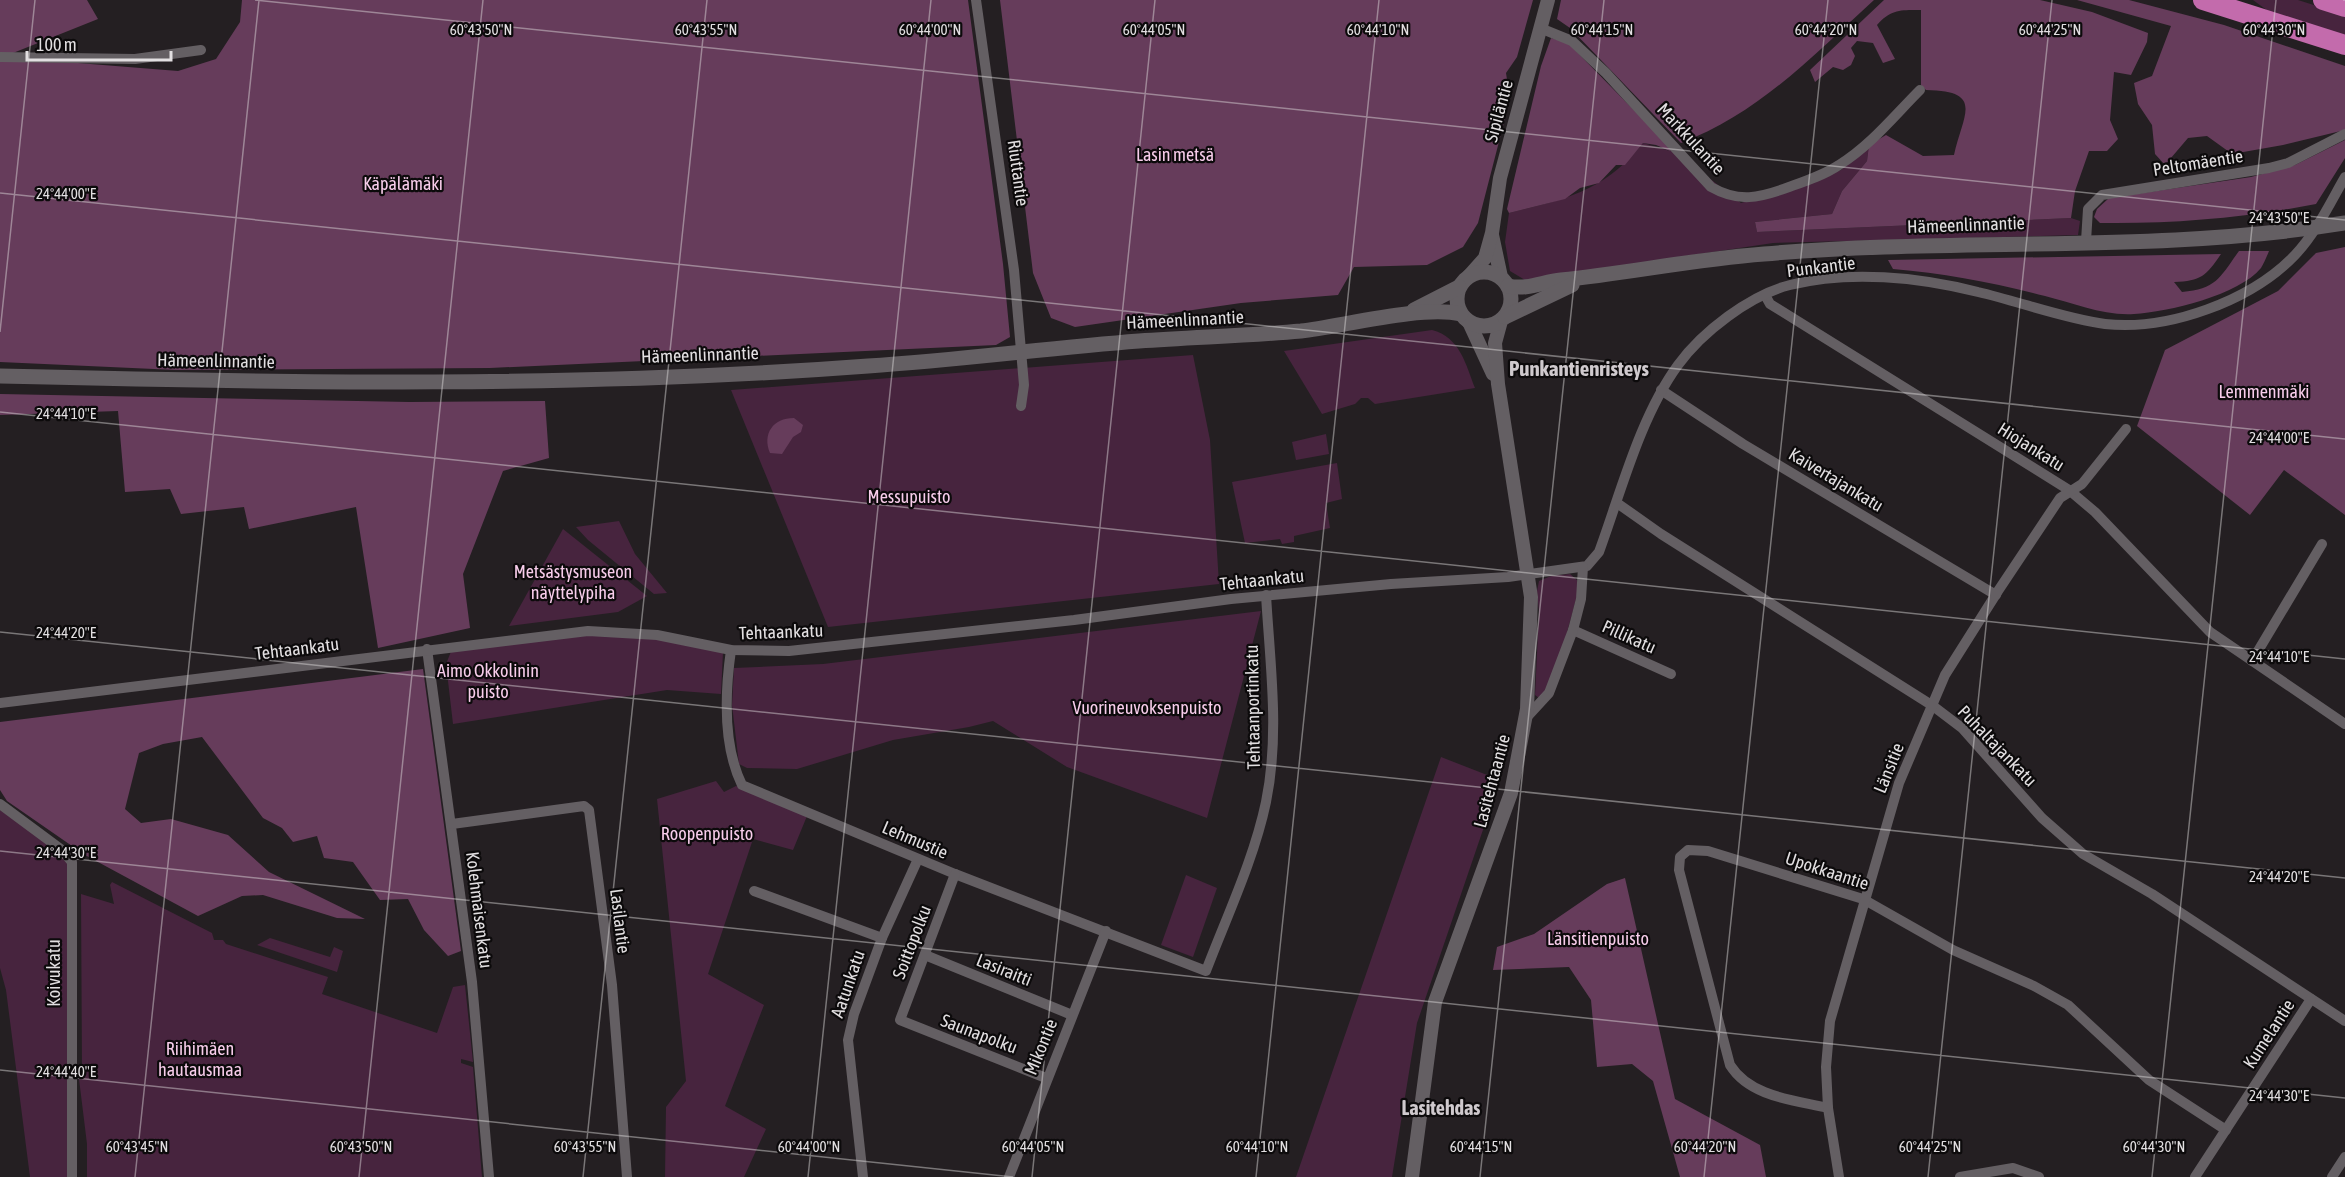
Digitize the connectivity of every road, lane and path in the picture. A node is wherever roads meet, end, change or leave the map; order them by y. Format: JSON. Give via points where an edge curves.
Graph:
{"nodes":[{"id":1,"x":976,"y":0,"type":"edge"},
{"id":2,"x":1548,"y":0,"type":"edge"},
{"id":3,"x":2203,"y":0,"type":"edge"},
{"id":4,"x":2323,"y":0,"type":"edge"},
{"id":5,"x":2345,"y":7,"type":"edge"},
{"id":6,"x":1540,"y":28,"type":"junction"},
{"id":7,"x":2345,"y":45,"type":"edge"},
{"id":8,"x":201,"y":50,"type":"dead end"},
{"id":9,"x":0,"y":57,"type":"edge"},
{"id":10,"x":1920,"y":90,"type":"dead end"},
{"id":11,"x":2345,"y":134,"type":"edge"},
{"id":12,"x":2345,"y":177,"type":"edge"},
{"id":13,"x":2339,"y":224,"type":"edge"},
{"id":14,"x":1492,"y":233,"type":"junction"},
{"id":15,"x":2086,"y":242,"type":"junction"},
{"id":16,"x":1589,"y":278,"type":"junction"},
{"id":17,"x":1464,"y":281,"type":"junction"},
{"id":18,"x":1504,"y":282,"type":"junction"},
{"id":19,"x":1765,"y":295,"type":"junction"},
{"id":20,"x":1400,"y":316,"type":"junction"},
{"id":21,"x":1465,"y":318,"type":"junction"},
{"id":22,"x":1502,"y":319,"type":"junction"},
{"id":23,"x":1021,"y":352,"type":"junction"},
{"id":24,"x":0,"y":376,"type":"edge"},
{"id":25,"x":1498,"y":384,"type":"junction"},
{"id":26,"x":1661,"y":390,"type":"junction"},
{"id":27,"x":1021,"y":406,"type":"dead end"},
{"id":28,"x":2126,"y":429,"type":"dead end"},
{"id":29,"x":2069,"y":490,"type":"junction"},
{"id":30,"x":1617,"y":503,"type":"junction"},
{"id":31,"x":2322,"y":544,"type":"dead end"},
{"id":32,"x":1583,"y":567,"type":"junction"},
{"id":33,"x":1528,"y":574,"type":"junction"},
{"id":34,"x":1996,"y":595,"type":"junction"},
{"id":35,"x":1266,"y":596,"type":"junction"},
{"id":36,"x":1573,"y":630,"type":"junction"},
{"id":37,"x":427,"y":649,"type":"junction"},
{"id":38,"x":731,"y":650,"type":"junction"},
{"id":39,"x":2252,"y":661,"type":"junction"},
{"id":40,"x":1671,"y":674,"type":"dead end"},
{"id":41,"x":0,"y":703,"type":"edge"},
{"id":42,"x":1933,"y":706,"type":"junction"},
{"id":43,"x":1526,"y":718,"type":"junction"},
{"id":44,"x":2345,"y":724,"type":"edge"},
{"id":45,"x":0,"y":804,"type":"edge"},
{"id":46,"x":452,"y":824,"type":"junction"},
{"id":47,"x":918,"y":859,"type":"junction"},
{"id":48,"x":955,"y":874,"type":"junction"},
{"id":49,"x":754,"y":891,"type":"dead end"},
{"id":50,"x":1863,"y":900,"type":"junction"},
{"id":51,"x":1106,"y":931,"type":"junction"},
{"id":52,"x":882,"y":938,"type":"junction"},
{"id":53,"x":925,"y":956,"type":"junction"},
{"id":54,"x":1206,"y":971,"type":"joint"},
{"id":55,"x":2311,"y":999,"type":"junction"},
{"id":56,"x":1072,"y":1015,"type":"junction"},
{"id":57,"x":900,"y":1020,"type":"joint"},
{"id":58,"x":2345,"y":1021,"type":"edge"},
{"id":59,"x":1046,"y":1078,"type":"junction"},
{"id":60,"x":1828,"y":1108,"type":"junction"},
{"id":61,"x":2226,"y":1130,"type":"junction"},
{"id":62,"x":2345,"y":1157,"type":"edge"},
{"id":63,"x":72,"y":1177,"type":"edge"},
{"id":64,"x":489,"y":1177,"type":"edge"},
{"id":65,"x":627,"y":1177,"type":"edge"},
{"id":66,"x":863,"y":1177,"type":"edge"},
{"id":67,"x":1009,"y":1177,"type":"edge"},
{"id":68,"x":1412,"y":1177,"type":"edge"},
{"id":69,"x":1839,"y":1177,"type":"edge"},
{"id":70,"x":1960,"y":1177,"type":"edge"},
{"id":71,"x":2039,"y":1177,"type":"edge"},
{"id":72,"x":2195,"y":1177,"type":"edge"},
{"id":73,"x":2332,"y":1177,"type":"edge"}],
"edges":[{"from":1,"to":23,"type":"street","name":"Riuttantie","via":[[1014,270]]},
{"from":2,"to":6,"type":"street","name":"Sipiläntie"},
{"from":3,"to":7,"type":"highway"},
{"from":4,"to":5,"type":"highway"},
{"from":6,"to":10,"type":"street","name":"Markkulantie","via":[[1572,41],[1710,187],[1744,199],[1765,196],[1833,169],[1864,146]]},
{"from":6,"to":14,"type":"street","name":"Sipiläntie","via":[[1500,178]]},
{"from":8,"to":9,"type":"street","via":[[135,59]]},
{"from":11,"to":15,"type":"street","name":"Peltomäentie","via":[[2288,163],[2269,168],[2102,195],[2088,209]]},
{"from":12,"to":19,"type":"street","name":"Punkantie","via":[[2306,240],[2288,260],[2238,295],[2181,318],[2104,324],[1940,284],[1873,278],[1818,280],[1789,285]]},
{"from":13,"to":15,"type":"main road","name":"Hämeenlinnantie","via":[[2212,238]]},
{"from":14,"to":17,"type":"street","name":"Sipiläntie","via":[[1485,258]]},
{"from":14,"to":18,"type":"street","name":"Sipiläntie"},
{"from":15,"to":16,"type":"main road","name":"Hämeenlinnantie","via":[[1794,251]]},
{"from":16,"to":18,"type":"main road","name":"Hämeenlinnantie","via":[[1530,288]]},
{"from":16,"to":22,"type":"main road","name":"Hämeenlinnantie"},
{"from":17,"to":18,"type":"main road","via":[[1484,272]]},
{"from":17,"to":20,"type":"main road","name":"Hämeenlinnantie"},
{"from":17,"to":21,"type":"main road","via":[[1457,298]]},
{"from":18,"to":22,"type":"main road","via":[[1511,304]]},
{"from":19,"to":26,"type":"street","name":"Punkantie","via":[[1710,330]]},
{"from":19,"to":29,"type":"street","name":"Hiojankatu","via":[[1770,304]]},
{"from":20,"to":21,"type":"main road","name":"Hämeenlinnantie","via":[[1440,312]]},
{"from":20,"to":23,"type":"main road","name":"Hämeenlinnantie","via":[[1269,334]]},
{"from":21,"to":22,"type":"main road","via":[[1485,326]]},
{"from":21,"to":25,"type":"street","name":"Lasitehtaantie"},
{"from":22,"to":25,"type":"street","name":"Lasitehtaantie","via":[[1495,343]]},
{"from":23,"to":24,"type":"main road","name":"Hämeenlinnantie","via":[[735,374],[442,383]]},
{"from":23,"to":27,"type":"street","name":"Riuttantie"},
{"from":25,"to":33,"type":"street","name":"Lasitehtaantie"},
{"from":26,"to":30,"type":"street","name":"Punkantie"},
{"from":26,"to":34,"type":"street","name":"Kaivertajankatu","via":[[1743,444]]},
{"from":28,"to":29,"type":"street","name":"Länsitie","via":[[2082,484]]},
{"from":29,"to":34,"type":"street","name":"Länsitie"},
{"from":29,"to":39,"type":"street","name":"Hiojankatu","via":[[2095,512],[2199,622]]},
{"from":30,"to":32,"type":"street","name":"Punkantie","via":[[1599,552],[1591,565]]},
{"from":30,"to":42,"type":"street","name":"Puhaltajankatu"},
{"from":31,"to":39,"type":"street"},
{"from":32,"to":33,"type":"street"},
{"from":32,"to":36,"type":"street"},
{"from":33,"to":35,"type":"street","name":"Tehtaankatu"},
{"from":33,"to":43,"type":"street","name":"Lasitehtaantie","via":[[1531,634]]},
{"from":34,"to":42,"type":"street","name":"Länsitie","via":[[1945,675]]},
{"from":35,"to":38,"type":"street","name":"Tehtaankatu","via":[[851,645],[789,651]]},
{"from":35,"to":54,"type":"street","name":"Tehtaanportinkatu","via":[[1272,679],[1272,764],[1251,851]]},
{"from":36,"to":40,"type":"street","name":"Pillikatu"},
{"from":36,"to":43,"type":"street","via":[[1549,693]]},
{"from":37,"to":38,"type":"street","name":"Tehtaankatu","via":[[607,630],[657,635]]},
{"from":37,"to":41,"type":"street","name":"Tehtaankatu"},
{"from":37,"to":46,"type":"street","name":"Kolehmaisenkatu"},
{"from":38,"to":47,"type":"street","name":"Lehmustie","via":[[729,729],[735,771],[742,785]]},
{"from":39,"to":44,"type":"street","name":"Hiojankatu"},
{"from":42,"to":50,"type":"street","name":"Länsitie","via":[[1899,783]]},
{"from":42,"to":55,"type":"street","name":"Puhaltajankatu","via":[[1962,728],[2042,818],[2082,854],[2152,894]]},
{"from":43,"to":68,"type":"street","name":"Lasitehtaantie","via":[[1511,794],[1435,1002]]},
{"from":45,"to":63,"type":"street","name":"Koivukatu","via":[[62,850],[72,862]]},
{"from":46,"to":64,"type":"street","name":"Kolehmaisenkatu","via":[[472,982]]},
{"from":46,"to":65,"type":"street","name":"Lasilantie","via":[[584,806],[589,810],[612,985]]},
{"from":47,"to":48,"type":"street","name":"Lehmustie"},
{"from":47,"to":52,"type":"street"},
{"from":48,"to":51,"type":"street","name":"Lehmustie"},
{"from":48,"to":53,"type":"street","name":"Soittopolku"},
{"from":49,"to":52,"type":"street","name":"Aatunkatu"},
{"from":50,"to":60,"type":"street","name":"Länsitie","via":[[1830,1021]]},
{"from":50,"to":60,"type":"street","name":"Upokkaantie","via":[[1701,849],[1688,850],[1678,863],[1730,1065],[1744,1082],[1760,1091]]},
{"from":50,"to":61,"type":"street","name":"Upokkaantie","via":[[1953,950],[2068,1005],[2149,1080]]},
{"from":51,"to":54,"type":"street","name":"Lehmustie"},
{"from":51,"to":56,"type":"street","name":"Mikontie"},
{"from":52,"to":66,"type":"street","name":"Aatunkatu","via":[[848,1040]]},
{"from":53,"to":56,"type":"street","name":"Lasiraitti"},
{"from":53,"to":57,"type":"street","name":"Soittopolku"},
{"from":55,"to":58,"type":"street","name":"Puhaltajankatu"},
{"from":55,"to":61,"type":"street","name":"Kumelantie"},
{"from":56,"to":59,"type":"street","name":"Mikontie"},
{"from":57,"to":59,"type":"street","name":"Saunapolku"},
{"from":59,"to":67,"type":"street","name":"Mikontie"},
{"from":60,"to":69,"type":"street","name":"Länsitie"},
{"from":61,"to":72,"type":"street","name":"Kumelantie"},
{"from":62,"to":73,"type":"street"},
{"from":70,"to":71,"type":"street","via":[[2013,1168]]}]}
